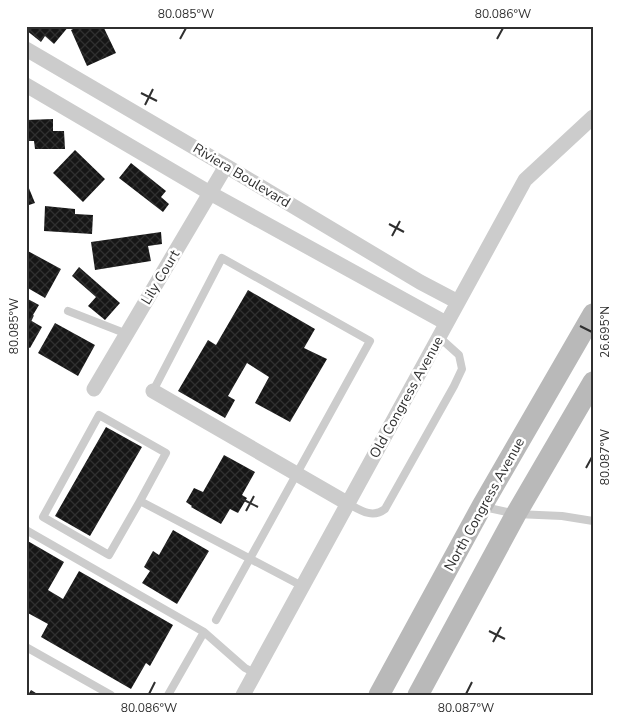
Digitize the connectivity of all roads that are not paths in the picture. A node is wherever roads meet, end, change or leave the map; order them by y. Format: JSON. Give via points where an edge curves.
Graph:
{"nodes":[{"id":1,"x":26,"y":50,"type":"edge"},
{"id":2,"x":26,"y":85,"type":"edge"},
{"id":3,"x":593,"y":117,"type":"edge"},
{"id":4,"x":226,"y":166,"type":"junction"},
{"id":5,"x":210,"y":193,"type":"junction"},
{"id":6,"x":458,"y":302,"type":"junction"},
{"id":7,"x":68,"y":312,"type":"dead end"},
{"id":8,"x":593,"y":314,"type":"edge"},
{"id":9,"x":446,"y":323,"type":"junction"},
{"id":10,"x":126,"y":334,"type":"junction"},
{"id":11,"x":439,"y":337,"type":"junction"},
{"id":12,"x":593,"y":382,"type":"edge"},
{"id":13,"x":94,"y":389,"type":"dead end"},
{"id":14,"x":153,"y":391,"type":"joint"},
{"id":15,"x":297,"y":474,"type":"junction"},
{"id":16,"x":140,"y":501,"type":"junction"},
{"id":17,"x":347,"y":503,"type":"junction"},
{"id":18,"x":482,"y":506,"type":"junction"},
{"id":19,"x":516,"y":514,"type":"junction"},
{"id":20,"x":593,"y":521,"type":"edge"},
{"id":21,"x":26,"y":530,"type":"edge"},
{"id":22,"x":250,"y":558,"type":"junction"},
{"id":23,"x":302,"y":586,"type":"junction"},
{"id":24,"x":216,"y":620,"type":"dead end"},
{"id":25,"x":204,"y":632,"type":"junction"},
{"id":26,"x":26,"y":647,"type":"edge"},
{"id":27,"x":255,"y":673,"type":"junction"},
{"id":28,"x":112,"y":695,"type":"edge"},
{"id":29,"x":168,"y":695,"type":"edge"},
{"id":30,"x":243,"y":695,"type":"edge"},
{"id":31,"x":379,"y":695,"type":"edge"},
{"id":32,"x":418,"y":695,"type":"edge"}],
"edges":[{"from":1,"to":4,"type":"street","name":"Riviera Boulevard"},
{"from":2,"to":5,"type":"street","name":"Riviera Boulevard"},
{"from":3,"to":6,"type":"street","name":"Old Congress Avenue","via":[[525,180]]},
{"from":4,"to":5,"type":"street","name":"Lily Court"},
{"from":4,"to":6,"type":"street","name":"Riviera Boulevard"},
{"from":5,"to":9,"type":"street","name":"Riviera Boulevard"},
{"from":5,"to":10,"type":"street","name":"Lily Court"},
{"from":6,"to":9,"type":"street","name":"Old Congress Avenue"},
{"from":7,"to":10,"type":"lane"},
{"from":8,"to":18,"type":"street","name":"North Congress Avenue"},
{"from":9,"to":11,"type":"street","name":"Old Congress Avenue"},
{"from":10,"to":13,"type":"street","name":"Lily Court"},
{"from":11,"to":17,"type":"street","name":"Old Congress Avenue"},
{"from":11,"to":17,"type":"lane","via":[[459,355],[462,369],[416,455],[380,513],[373,515]]},
{"from":12,"to":19,"type":"street"},
{"from":14,"to":15,"type":"street"},
{"from":14,"to":15,"type":"lane","via":[[222,258],[370,342]]},
{"from":15,"to":17,"type":"street"},
{"from":15,"to":22,"type":"lane"},
{"from":16,"to":16,"type":"lane","via":[[109,555],[43,517],[99,415],[166,453]]},
{"from":16,"to":22,"type":"lane"},
{"from":17,"to":23,"type":"street","name":"Old Congress Avenue"},
{"from":18,"to":19,"type":"lane"},
{"from":18,"to":31,"type":"street","name":"North Congress Avenue"},
{"from":19,"to":20,"type":"lane"},
{"from":19,"to":32,"type":"street"},
{"from":21,"to":25,"type":"lane"},
{"from":22,"to":23,"type":"lane"},
{"from":22,"to":24,"type":"lane"},
{"from":23,"to":27,"type":"street","name":"Old Congress Avenue"},
{"from":25,"to":27,"type":"lane"},
{"from":25,"to":29,"type":"lane"},
{"from":26,"to":28,"type":"lane"},
{"from":27,"to":30,"type":"street","name":"Old Congress Avenue"}]}
